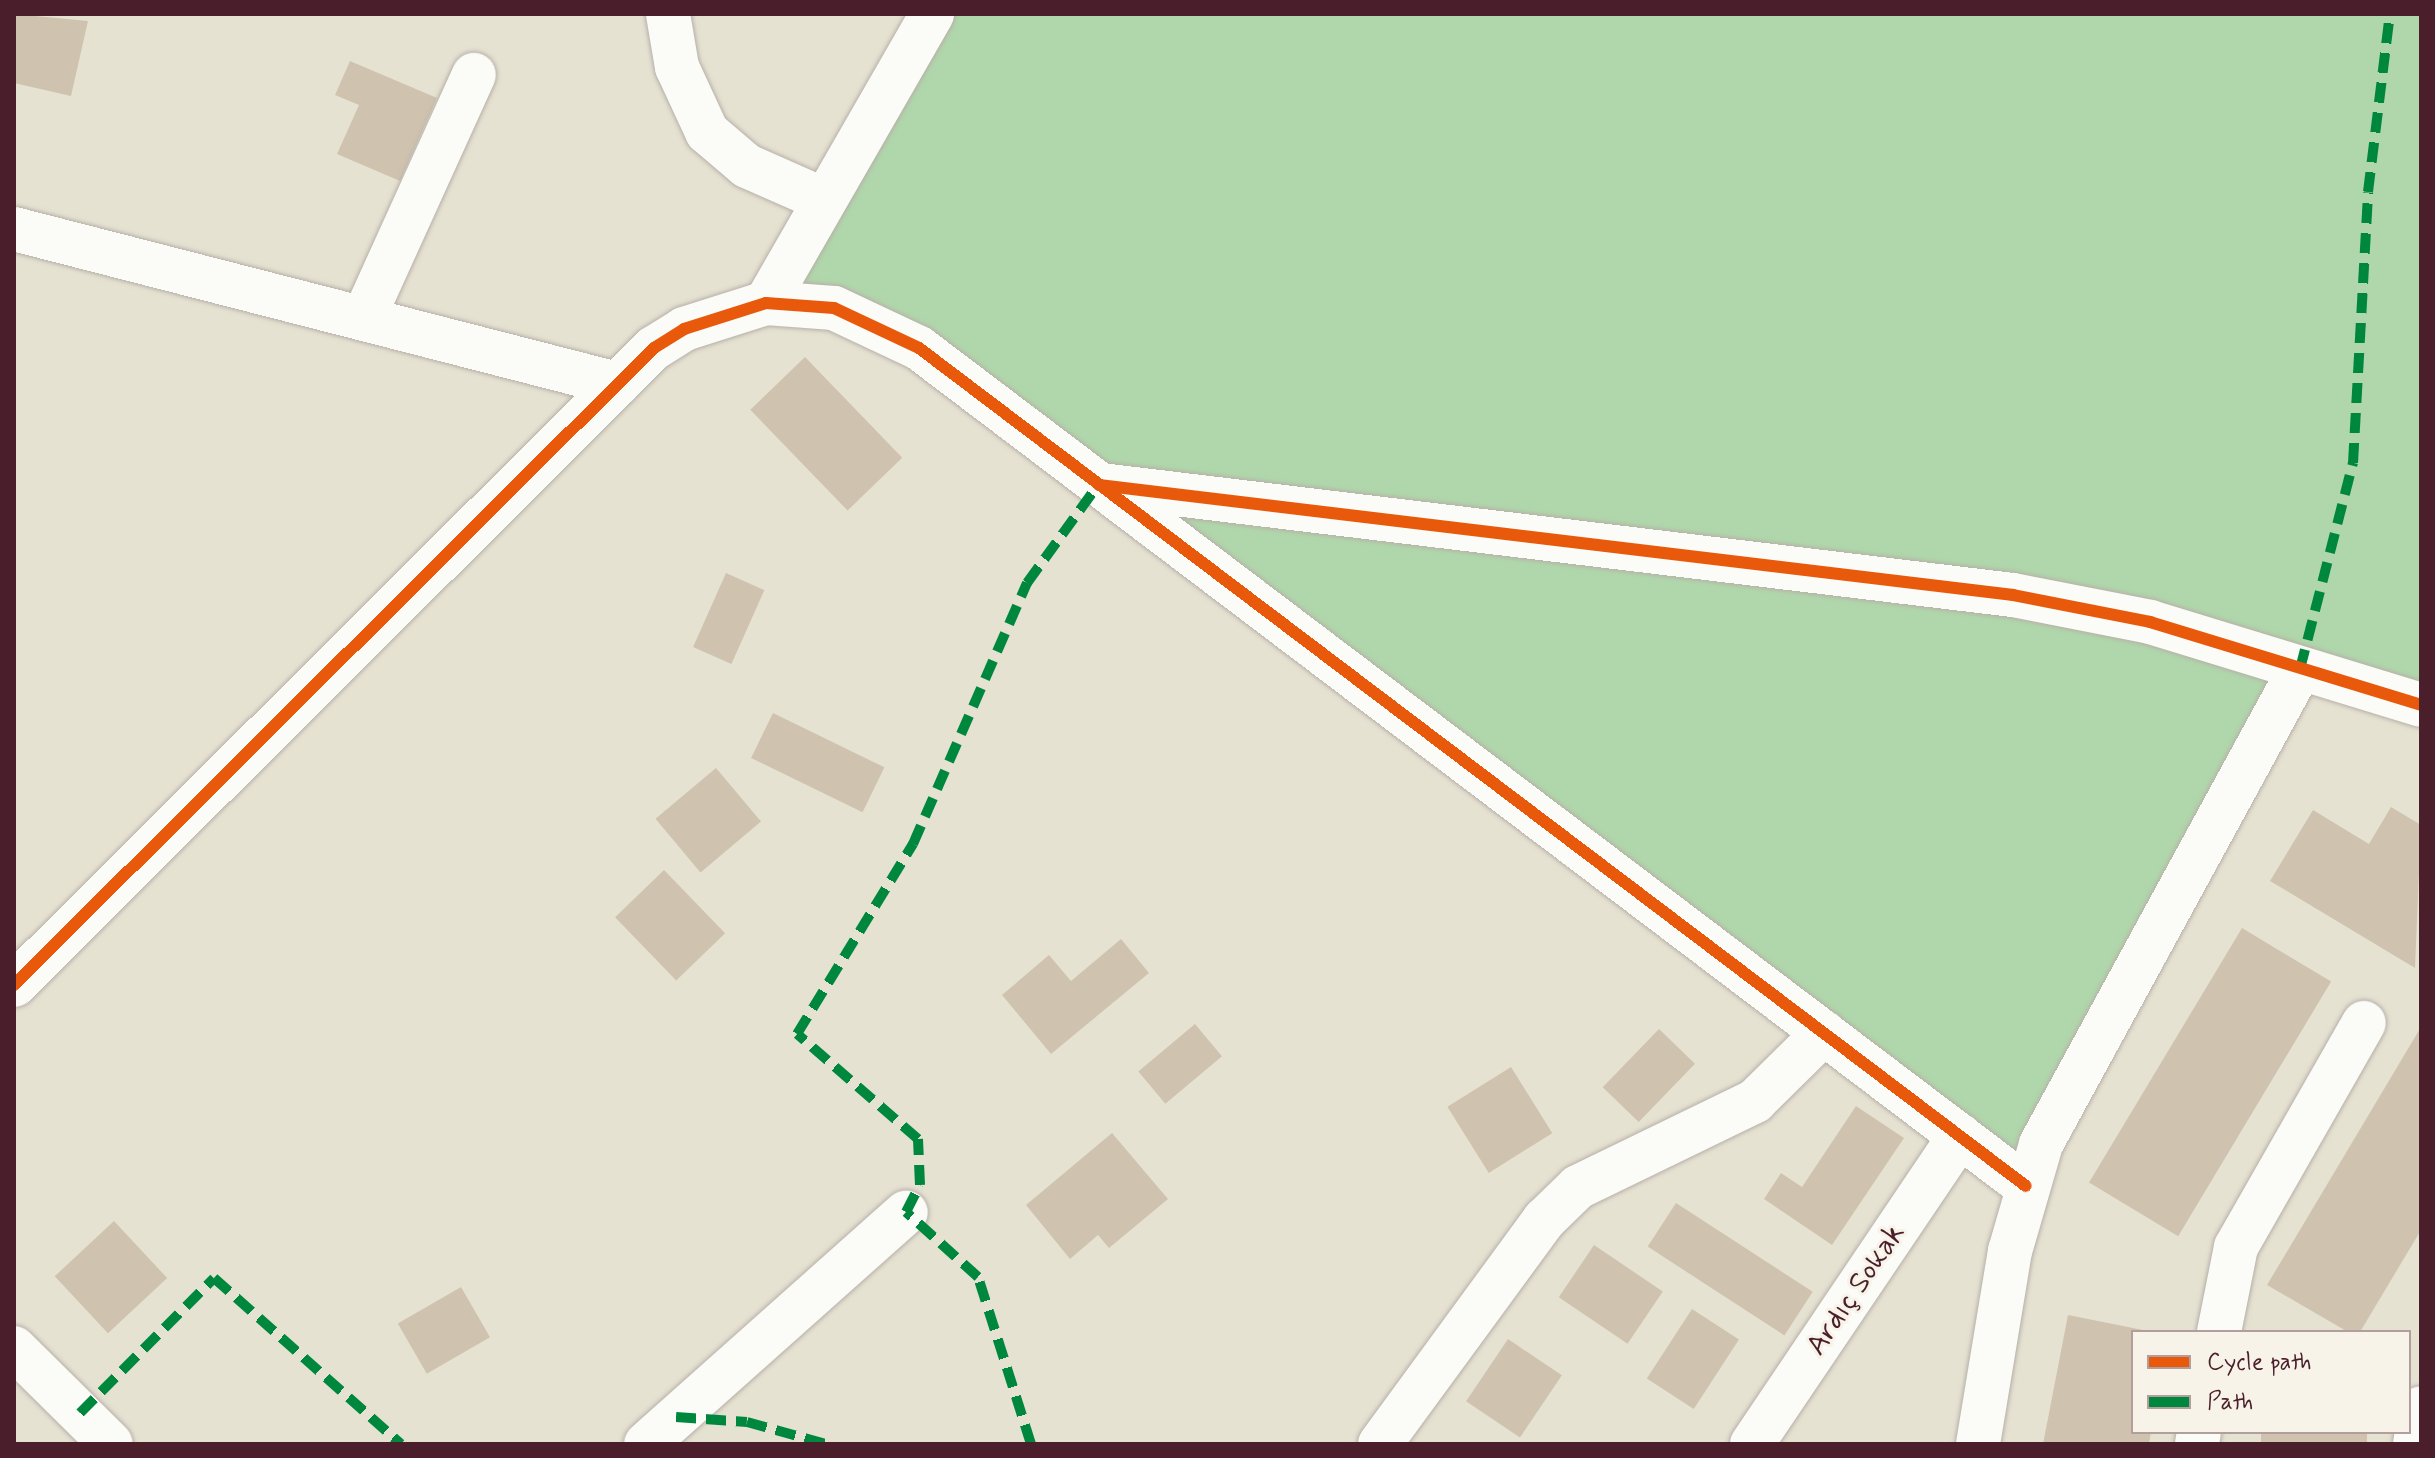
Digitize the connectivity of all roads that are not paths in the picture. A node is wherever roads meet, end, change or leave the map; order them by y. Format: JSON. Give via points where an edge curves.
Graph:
{"nodes":[{"id":1,"x":668,"y":14,"type":"edge"},
{"id":2,"x":932,"y":14,"type":"edge"},
{"id":3,"x":474,"y":75,"type":"dead end"},
{"id":4,"x":824,"y":200,"type":"junction"},
{"id":5,"x":14,"y":229,"type":"edge"},
{"id":6,"x":766,"y":303,"type":"junction"},
{"id":7,"x":364,"y":317,"type":"junction"},
{"id":8,"x":617,"y":384,"type":"junction"},
{"id":9,"x":1098,"y":485,"type":"junction"},
{"id":10,"x":2300,"y":669,"type":"junction"},
{"id":11,"x":2421,"y":705,"type":"edge"},
{"id":12,"x":14,"y":985,"type":"edge"},
{"id":13,"x":2364,"y":1023,"type":"dead end"},
{"id":14,"x":1824,"y":1033,"type":"junction"},
{"id":15,"x":1960,"y":1136,"type":"junction"},
{"id":16,"x":2026,"y":1186,"type":"junction"},
{"id":17,"x":906,"y":1212,"type":"dead end"},
{"id":18,"x":2219,"y":1330,"type":"edge"},
{"id":19,"x":14,"y":1348,"type":"edge"},
{"id":20,"x":2421,"y":1408,"type":"edge"},
{"id":21,"x":111,"y":1444,"type":"edge"},
{"id":22,"x":646,"y":1444,"type":"edge"},
{"id":23,"x":1380,"y":1444,"type":"edge"},
{"id":24,"x":1752,"y":1444,"type":"edge"},
{"id":25,"x":1978,"y":1444,"type":"edge"},
{"id":26,"x":2415,"y":1444,"type":"edge"}],
"edges":[{"from":1,"to":4,"type":"street","via":[[677,67],[707,132],[747,166]]},
{"from":2,"to":4,"type":"street"},
{"from":3,"to":7,"type":"street"},
{"from":4,"to":6,"type":"street"},
{"from":5,"to":7,"type":"street"},
{"from":6,"to":8,"type":"street","via":[[684,329]]},
{"from":6,"to":9,"type":"street","via":[[834,308],[876,322]]},
{"from":7,"to":8,"type":"street"},
{"from":8,"to":12,"type":"street"},
{"from":9,"to":10,"type":"street","via":[[2013,595],[2150,622]]},
{"from":9,"to":14,"type":"street"},
{"from":10,"to":11,"type":"street"},
{"from":10,"to":16,"type":"street","via":[[2065,1095]]},
{"from":13,"to":18,"type":"street","via":[[2236,1247]]},
{"from":14,"to":15,"type":"street"},
{"from":14,"to":23,"type":"street","via":[[1755,1101],[1578,1187],[1544,1220]]},
{"from":15,"to":16,"type":"street"},
{"from":15,"to":24,"type":"street","name":"Ardıç Sokak"},
{"from":16,"to":25,"type":"street"},
{"from":17,"to":22,"type":"street"},
{"from":19,"to":21,"type":"street"},
{"from":20,"to":26,"type":"street"}]}
